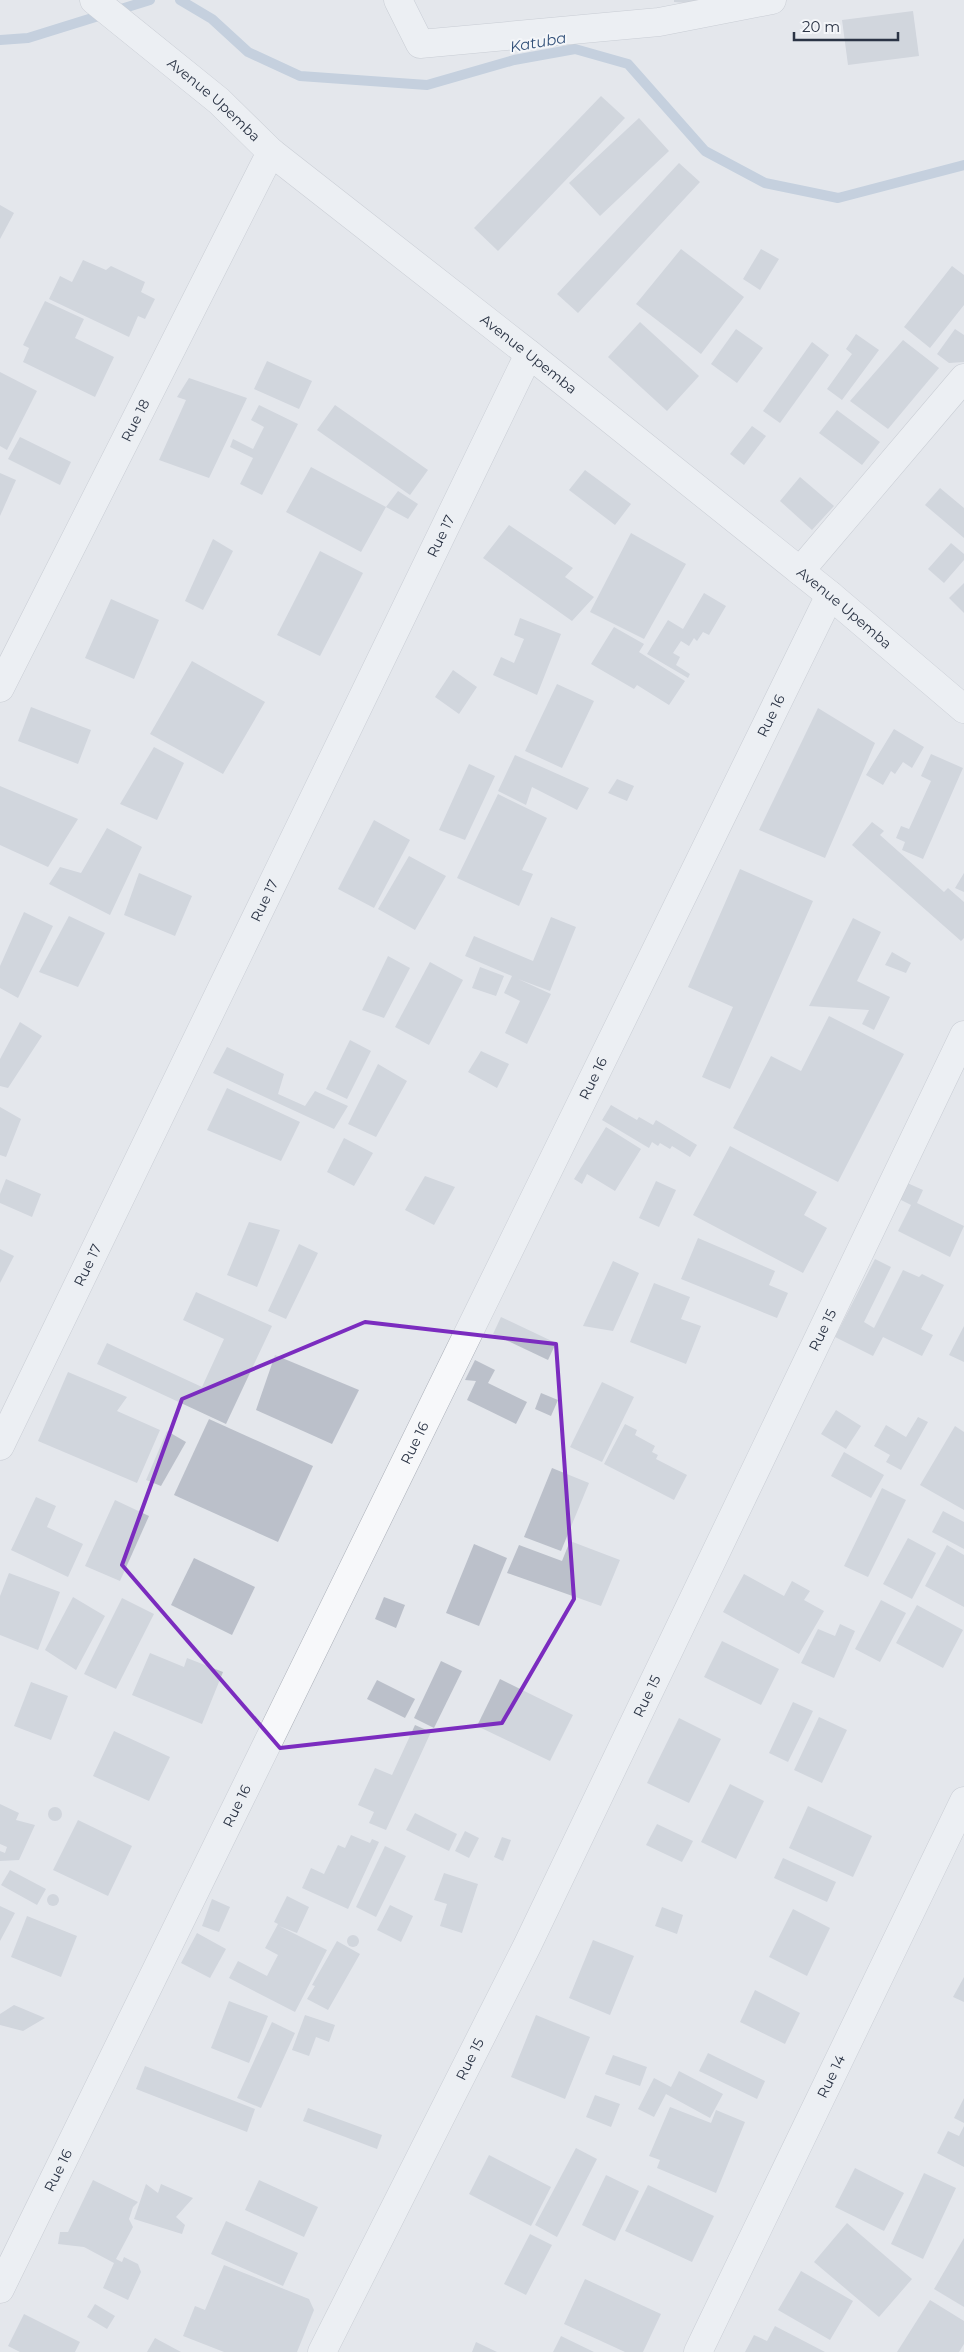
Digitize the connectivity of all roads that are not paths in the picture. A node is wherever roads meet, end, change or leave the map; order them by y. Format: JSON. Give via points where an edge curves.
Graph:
{"nodes":[{"id":1,"x":94,"y":0,"type":"edge"},
{"id":2,"x":398,"y":0,"type":"edge"},
{"id":3,"x":772,"y":0,"type":"edge"},
{"id":4,"x":271,"y":152,"type":"junction"},
{"id":5,"x":529,"y":354,"type":"junction"},
{"id":6,"x":964,"y":378,"type":"edge"},
{"id":7,"x":800,"y":572,"type":"junction"},
{"id":8,"x":830,"y":596,"type":"junction"},
{"id":9,"x":0,"y":688,"type":"edge"},
{"id":10,"x":964,"y":709,"type":"edge"},
{"id":11,"x":964,"y":1035,"type":"edge"},
{"id":12,"x":0,"y":1446,"type":"edge"},
{"id":13,"x":964,"y":1802,"type":"edge"},
{"id":14,"x":0,"y":2289,"type":"edge"},
{"id":15,"x":322,"y":2352,"type":"edge"},
{"id":16,"x":698,"y":2352,"type":"edge"}],
"edges":[{"from":1,"to":4,"type":"street","name":"Avenue Upemba","via":[[220,101]]},
{"from":2,"to":3,"type":"street","via":[[420,44],[660,22]]},
{"from":4,"to":5,"type":"street","name":"Avenue Upemba"},
{"from":4,"to":9,"type":"street","name":"Rue 18"},
{"from":5,"to":7,"type":"street","name":"Avenue Upemba"},
{"from":5,"to":12,"type":"street","name":"Rue 17"},
{"from":6,"to":7,"type":"street"},
{"from":7,"to":8,"type":"street","name":"Avenue Upemba"},
{"from":8,"to":10,"type":"street","name":"Avenue Upemba"},
{"from":8,"to":14,"type":"street","name":"Rue 16"},
{"from":11,"to":15,"type":"street","name":"Rue 15","via":[[527,1946]]},
{"from":13,"to":16,"type":"street","name":"Rue 14"}]}
